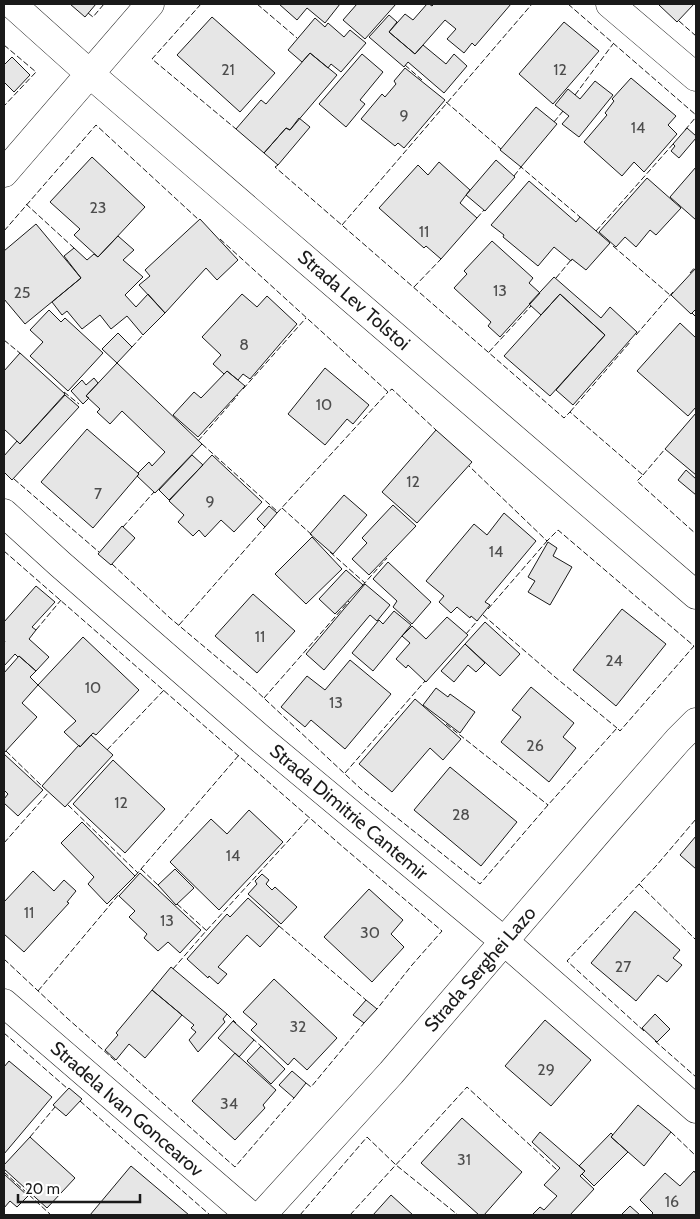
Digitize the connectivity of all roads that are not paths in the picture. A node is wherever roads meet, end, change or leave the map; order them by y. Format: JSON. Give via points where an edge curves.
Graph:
{"nodes":[{"id":1,"x":12,"y":4,"type":"edge"},
{"id":2,"x":150,"y":4,"type":"edge"},
{"id":3,"x":610,"y":4,"type":"edge"},
{"id":4,"x":90,"y":74,"type":"junction"},
{"id":5,"x":696,"y":77,"type":"edge"},
{"id":6,"x":4,"y":173,"type":"edge"},
{"id":7,"x":4,"y":513,"type":"edge"},
{"id":8,"x":696,"y":595,"type":"edge"},
{"id":9,"x":696,"y":722,"type":"edge"},
{"id":10,"x":505,"y":942,"type":"junction"},
{"id":11,"x":4,"y":1002,"type":"edge"},
{"id":12,"x":696,"y":1109,"type":"edge"},
{"id":13,"x":250,"y":1215,"type":"edge"},
{"id":14,"x":262,"y":1215,"type":"edge"}],
"edges":[{"from":1,"to":4,"type":"street","name":"Strada Lev Tolstoi"},
{"from":2,"to":4,"type":"street"},
{"from":3,"to":5,"type":"street"},
{"from":4,"to":6,"type":"street"},
{"from":4,"to":8,"type":"street","name":"Strada Lev Tolstoi"},
{"from":7,"to":10,"type":"street","name":"Strada Dimitrie Cantemir","via":[[262,740]]},
{"from":9,"to":10,"type":"street","name":"Strada Serghei Lazo"},
{"from":10,"to":12,"type":"street","name":"Strada Dimitrie Cantemir"},
{"from":10,"to":14,"type":"street","name":"Strada Serghei Lazo"},
{"from":11,"to":13,"type":"street","name":"Stradela Ivan Goncearov"}]}
